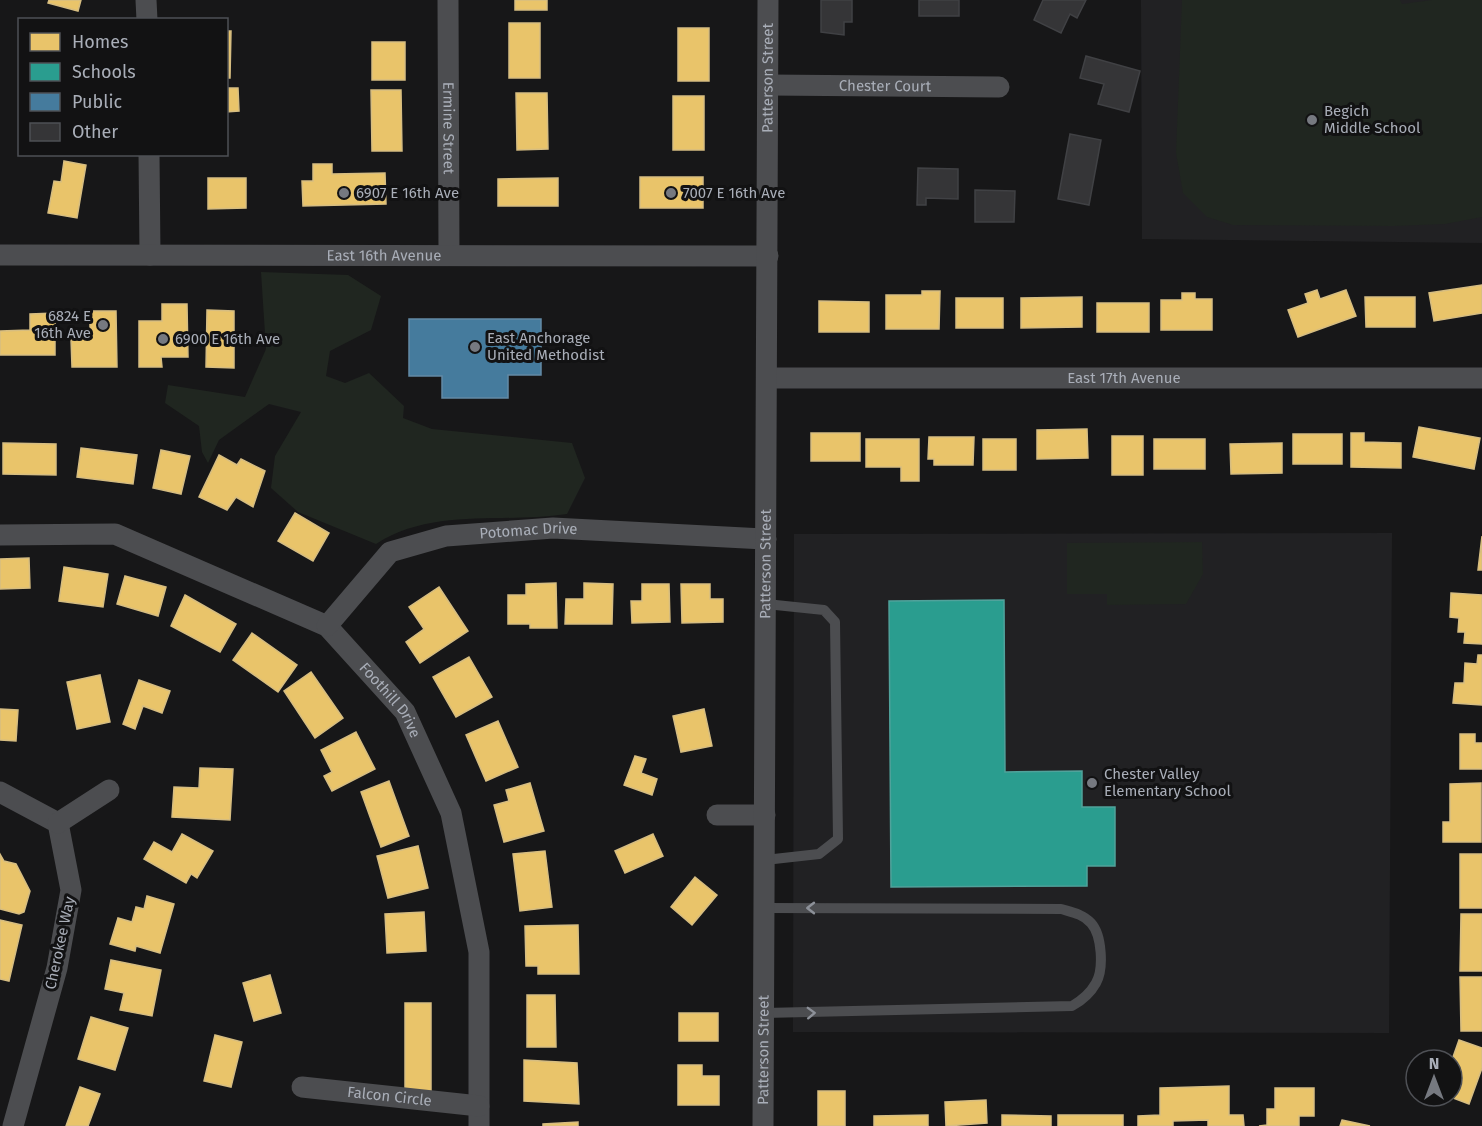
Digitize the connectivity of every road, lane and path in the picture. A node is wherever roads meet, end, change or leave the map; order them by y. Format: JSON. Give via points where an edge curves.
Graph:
{"nodes":[{"id":1,"x":146,"y":0,"type":"edge"},
{"id":2,"x":448,"y":0,"type":"edge"},
{"id":3,"x":768,"y":0,"type":"edge"},
{"id":4,"x":147,"y":18,"type":"edge"},
{"id":5,"x":769,"y":85,"type":"junction"},
{"id":6,"x":999,"y":87,"type":"dead end"},
{"id":7,"x":149,"y":156,"type":"edge"},
{"id":8,"x":0,"y":255,"type":"edge"},
{"id":9,"x":150,"y":255,"type":"junction"},
{"id":10,"x":449,"y":255,"type":"junction"},
{"id":11,"x":768,"y":256,"type":"junction"},
{"id":12,"x":767,"y":378,"type":"junction"},
{"id":13,"x":1482,"y":378,"type":"edge"},
{"id":14,"x":0,"y":535,"type":"edge"},
{"id":15,"x":766,"y":539,"type":"junction"},
{"id":16,"x":766,"y":604,"type":"junction"},
{"id":17,"x":327,"y":626,"type":"junction"},
{"id":18,"x":109,"y":790,"type":"dead end"},
{"id":19,"x":0,"y":792,"type":"edge"},
{"id":20,"x":717,"y":815,"type":"dead end"},
{"id":21,"x":765,"y":815,"type":"junction"},
{"id":22,"x":58,"y":823,"type":"junction"},
{"id":23,"x":765,"y":860,"type":"junction"},
{"id":24,"x":764,"y":908,"type":"junction"},
{"id":25,"x":764,"y":1013,"type":"junction"},
{"id":26,"x":302,"y":1087,"type":"dead end"},
{"id":27,"x":479,"y":1116,"type":"edge"},
{"id":28,"x":13,"y":1126,"type":"edge"},
{"id":29,"x":763,"y":1126,"type":"edge"}],
"edges":[{"from":1,"to":4,"type":"street"},
{"from":2,"to":10,"type":"street","name":"Ermine Street"},
{"from":3,"to":5,"type":"street","name":"Patterson Street"},
{"from":5,"to":6,"type":"street","name":"Chester Court"},
{"from":5,"to":11,"type":"street","name":"Patterson Street"},
{"from":7,"to":9,"type":"street"},
{"from":8,"to":9,"type":"street","name":"East 16th Avenue"},
{"from":9,"to":10,"type":"street","name":"East 16th Avenue"},
{"from":10,"to":11,"type":"street","name":"East 16th Avenue"},
{"from":11,"to":12,"type":"street","name":"Patterson Street"},
{"from":12,"to":13,"type":"street","name":"East 17th Avenue"},
{"from":12,"to":15,"type":"street","name":"Patterson Street"},
{"from":14,"to":17,"type":"street","name":"Foothill Drive","via":[[115,534]]},
{"from":15,"to":16,"type":"street","name":"Patterson Street"},
{"from":15,"to":17,"type":"street","name":"Potomac Drive","via":[[553,528],[446,536],[390,552]]},
{"from":16,"to":21,"type":"street","name":"Patterson Street"},
{"from":16,"to":23,"type":"lane","via":[[824,610],[835,622],[838,839],[819,854]]},
{"from":17,"to":27,"type":"street","name":"Foothill Drive","via":[[405,712],[451,813],[479,952]]},
{"from":18,"to":22,"type":"street"},
{"from":19,"to":22,"type":"street"},
{"from":20,"to":21,"type":"street"},
{"from":21,"to":23,"type":"street","name":"Patterson Street"},
{"from":22,"to":28,"type":"street","name":"Cherokee Way","via":[[72,890],[57,968]]},
{"from":23,"to":24,"type":"street","name":"Patterson Street"},
{"from":24,"to":25,"type":"street","name":"Patterson Street"},
{"from":25,"to":24,"type":"lane","one_way":true,"via":[[1072,1006],[1096,984],[1100,954],[1091,923],[1061,909]]},
{"from":25,"to":29,"type":"street","name":"Patterson Street"},
{"from":26,"to":27,"type":"street","name":"Falcon Circle"}]}
